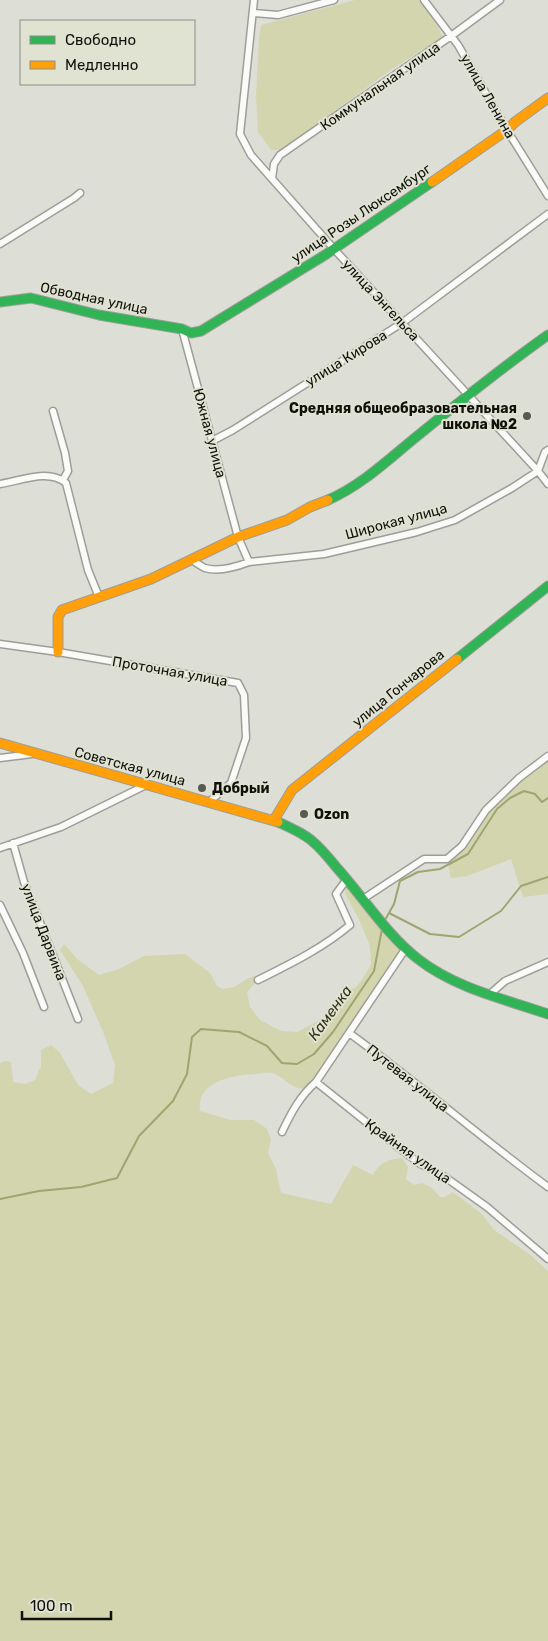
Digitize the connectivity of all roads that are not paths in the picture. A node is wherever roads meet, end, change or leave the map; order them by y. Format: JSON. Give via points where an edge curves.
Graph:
{"nodes":[{"id":1,"x":254,"y":0,"type":"edge"},
{"id":2,"x":334,"y":0,"type":"edge"},
{"id":3,"x":424,"y":0,"type":"edge"},
{"id":4,"x":500,"y":0,"type":"edge"},
{"id":5,"x":252,"y":12,"type":"junction"},
{"id":6,"x":451,"y":36,"type":"junction"},
{"id":7,"x":548,"y":98,"type":"edge"},
{"id":8,"x":508,"y":130,"type":"junction"},
{"id":9,"x":272,"y":179,"type":"junction"},
{"id":10,"x":80,"y":193,"type":"dead end"},
{"id":11,"x":548,"y":196,"type":"edge"},
{"id":12,"x":548,"y":214,"type":"edge"},
{"id":13,"x":0,"y":244,"type":"edge"},
{"id":14,"x":334,"y":249,"type":"junction"},
{"id":15,"x":0,"y":302,"type":"edge"},
{"id":16,"x":402,"y":323,"type":"junction"},
{"id":17,"x":182,"y":330,"type":"junction"},
{"id":18,"x":548,"y":335,"type":"edge"},
{"id":19,"x":469,"y":395,"type":"junction"},
{"id":20,"x":53,"y":411,"type":"dead end"},
{"id":21,"x":212,"y":441,"type":"junction"},
{"id":22,"x":548,"y":450,"type":"edge"},
{"id":23,"x":538,"y":471,"type":"junction"},
{"id":24,"x":63,"y":480,"type":"junction"},
{"id":25,"x":0,"y":484,"type":"edge"},
{"id":26,"x":548,"y":484,"type":"edge"},
{"id":27,"x":238,"y":537,"type":"junction"},
{"id":28,"x":190,"y":560,"type":"junction"},
{"id":29,"x":249,"y":562,"type":"junction"},
{"id":30,"x":548,"y":586,"type":"edge"},
{"id":31,"x":99,"y":597,"type":"junction"},
{"id":32,"x":0,"y":644,"type":"edge"},
{"id":33,"x":58,"y":652,"type":"junction"},
{"id":34,"x":0,"y":743,"type":"edge"},
{"id":35,"x":33,"y":754,"type":"junction"},
{"id":36,"x":548,"y":756,"type":"edge"},
{"id":37,"x":0,"y":758,"type":"edge"},
{"id":38,"x":146,"y":785,"type":"junction"},
{"id":39,"x":209,"y":802,"type":"junction"},
{"id":40,"x":274,"y":820,"type":"junction"},
{"id":41,"x":13,"y":843,"type":"junction"},
{"id":42,"x":0,"y":848,"type":"edge"},
{"id":43,"x":347,"y":879,"type":"junction"},
{"id":44,"x":363,"y":899,"type":"junction"},
{"id":45,"x":0,"y":905,"type":"edge"},
{"id":46,"x":406,"y":948,"type":"junction"},
{"id":47,"x":548,"y":962,"type":"edge"},
{"id":48,"x":258,"y":980,"type":"dead end"},
{"id":49,"x":490,"y":994,"type":"junction"},
{"id":50,"x":44,"y":1007,"type":"dead end"},
{"id":51,"x":548,"y":1014,"type":"edge"},
{"id":52,"x":78,"y":1019,"type":"dead end"},
{"id":53,"x":349,"y":1033,"type":"junction"},
{"id":54,"x":316,"y":1082,"type":"junction"},
{"id":55,"x":282,"y":1132,"type":"dead end"},
{"id":56,"x":548,"y":1187,"type":"edge"},
{"id":57,"x":548,"y":1259,"type":"edge"}],
"edges":[{"from":1,"to":5,"type":"street","name":"улица Энгельса"},
{"from":2,"to":5,"type":"street","via":[[278,15]]},
{"from":3,"to":6,"type":"street","name":"улица Ленина"},
{"from":4,"to":6,"type":"street","name":"Коммунальная улица"},
{"from":5,"to":9,"type":"street","name":"улица Энгельса","via":[[240,134],[251,155]]},
{"from":6,"to":8,"type":"street","name":"улица Ленина"},
{"from":6,"to":9,"type":"street","name":"Коммунальная улица","via":[[280,155],[274,164]]},
{"from":7,"to":8,"type":"street","name":"улица Розы Люксембург"},
{"from":8,"to":11,"type":"street","name":"улица Ленина"},
{"from":8,"to":14,"type":"street","name":"улица Розы Люксембург"},
{"from":9,"to":14,"type":"street","name":"улица Энгельса"},
{"from":10,"to":13,"type":"street"},
{"from":12,"to":16,"type":"street","name":"улица Кирова"},
{"from":14,"to":16,"type":"street","name":"улица Энгельса"},
{"from":14,"to":17,"type":"street","name":"улица Розы Люксембург","via":[[201,331],[191,333]]},
{"from":15,"to":17,"type":"street","name":"Обводная улица","via":[[31,298],[99,315]]},
{"from":16,"to":19,"type":"street","name":"улица Энгельса"},
{"from":16,"to":21,"type":"street","name":"улица Кирова"},
{"from":17,"to":21,"type":"street","name":"Южная улица"},
{"from":18,"to":19,"type":"street"},
{"from":19,"to":23,"type":"street","name":"улица Энгельса"},
{"from":19,"to":27,"type":"street","via":[[374,471],[339,494],[287,520]]},
{"from":20,"to":24,"type":"street","via":[[68,471]]},
{"from":21,"to":27,"type":"street","name":"Южная улица"},
{"from":22,"to":23,"type":"street"},
{"from":23,"to":26,"type":"street"},
{"from":23,"to":29,"type":"street","name":"Широкая улица","via":[[455,520],[418,532],[324,554]]},
{"from":24,"to":25,"type":"street","via":[[47,475]]},
{"from":24,"to":31,"type":"street","via":[[88,570]]},
{"from":27,"to":28,"type":"street"},
{"from":27,"to":29,"type":"street"},
{"from":28,"to":29,"type":"street","name":"Широкая улица","via":[[205,568],[218,569]]},
{"from":28,"to":31,"type":"street","via":[[151,579]]},
{"from":30,"to":40,"type":"street","name":"улица Гончарова","via":[[292,790]]},
{"from":31,"to":33,"type":"street","via":[[62,610],[58,617]]},
{"from":32,"to":33,"type":"street","name":"Проточная улица"},
{"from":33,"to":39,"type":"street","name":"Проточная улица","via":[[238,683],[244,695],[246,738],[231,783]]},
{"from":34,"to":35,"type":"street","name":"Советская улица"},
{"from":35,"to":37,"type":"street","name":"Советская улица"},
{"from":35,"to":38,"type":"street","name":"Советская улица"},
{"from":36,"to":44,"type":"street","via":[[486,810],[462,846],[447,859],[424,859]]},
{"from":38,"to":39,"type":"street","name":"Советская улица"},
{"from":38,"to":41,"type":"street","via":[[61,827]]},
{"from":39,"to":40,"type":"street","name":"Советская улица"},
{"from":40,"to":43,"type":"street","name":"Советская улица","via":[[305,836]]},
{"from":41,"to":42,"type":"street"},
{"from":41,"to":52,"type":"street","name":"улица Дарвина","via":[[24,882]]},
{"from":43,"to":44,"type":"street","name":"Советская улица"},
{"from":43,"to":48,"type":"street","via":[[336,894],[350,925],[338,936]]},
{"from":44,"to":46,"type":"street","name":"Советская улица"},
{"from":45,"to":50,"type":"street","name":"улица Дарвина"},
{"from":46,"to":49,"type":"street","name":"Советская улица","via":[[450,978]]},
{"from":46,"to":53,"type":"street"},
{"from":47,"to":49,"type":"street","via":[[505,981]]},
{"from":49,"to":51,"type":"street","name":"Советская улица"},
{"from":53,"to":54,"type":"street"},
{"from":53,"to":56,"type":"street","name":"Путевая улица"},
{"from":54,"to":55,"type":"street","via":[[306,1090]]},
{"from":54,"to":57,"type":"street","name":"Крайняя улица","via":[[395,1146],[487,1207]]}]}
